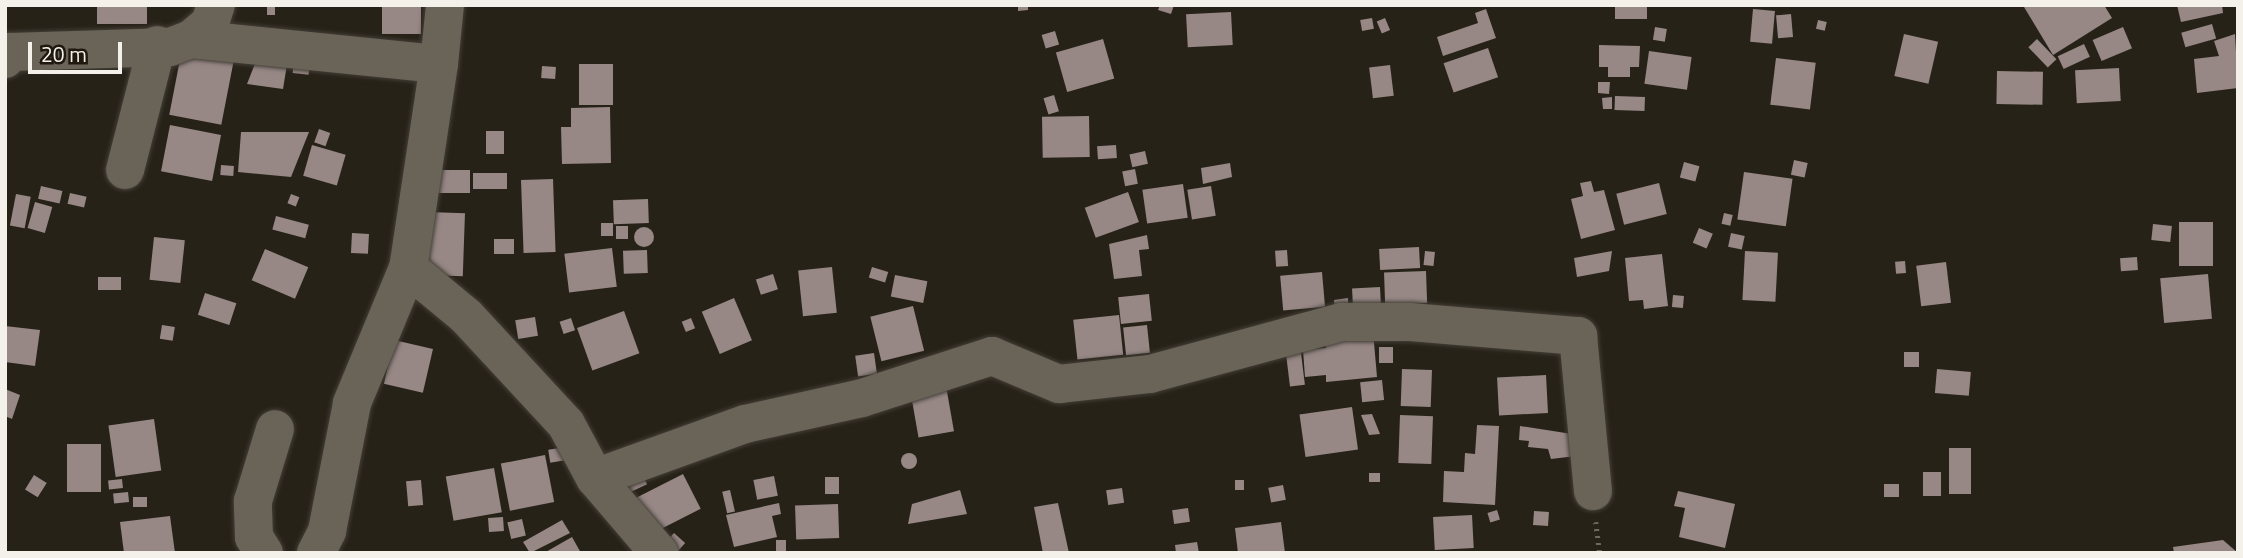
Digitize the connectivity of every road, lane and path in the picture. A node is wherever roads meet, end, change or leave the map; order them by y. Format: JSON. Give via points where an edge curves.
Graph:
{"nodes":[{"id":1,"x":216,"y":5,"type":"edge"},
{"id":2,"x":445,"y":5,"type":"edge"},
{"id":3,"x":174,"y":42,"type":"junction"},
{"id":4,"x":5,"y":59,"type":"edge"},
{"id":5,"x":439,"y":64,"type":"junction"},
{"id":6,"x":125,"y":170,"type":"dead end"},
{"id":7,"x":408,"y":268,"type":"junction"},
{"id":8,"x":275,"y":429,"type":"dead end"},
{"id":9,"x":595,"y":478,"type":"junction"},
{"id":10,"x":1592,"y":491,"type":"dead end"},
{"id":11,"x":264,"y":553,"type":"edge"},
{"id":12,"x":316,"y":553,"type":"edge"},
{"id":13,"x":659,"y":553,"type":"edge"}],
"edges":[{"from":1,"to":3,"type":"street","via":[[211,23]]},
{"from":2,"to":5,"type":"street"},
{"from":3,"to":4,"type":"street","via":[[10,52]]},
{"from":3,"to":5,"type":"street"},
{"from":3,"to":6,"type":"street"},
{"from":5,"to":7,"type":"street"},
{"from":7,"to":9,"type":"street","via":[[466,316],[566,424]]},
{"from":7,"to":12,"type":"street","via":[[352,403],[327,531]]},
{"from":8,"to":11,"type":"street","via":[[253,501],[254,537]]},
{"from":9,"to":10,"type":"street","via":[[745,424],[862,398],[992,356],[1059,384],[1150,374],[1342,322],[1410,322],[1578,336]]},
{"from":9,"to":13,"type":"street"}]}
